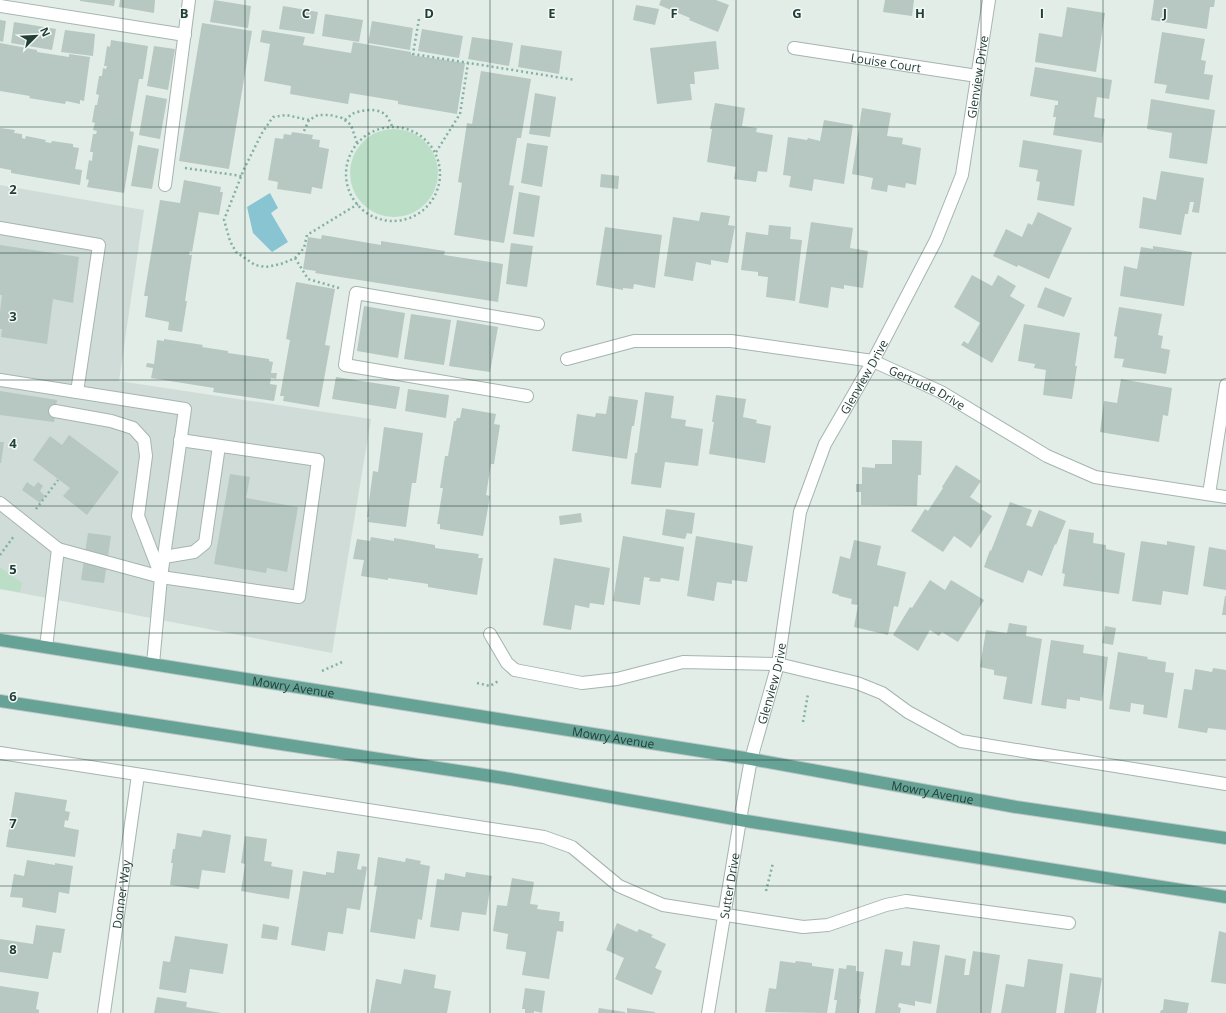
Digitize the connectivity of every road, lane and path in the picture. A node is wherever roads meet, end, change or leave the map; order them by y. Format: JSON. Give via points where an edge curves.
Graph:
{"nodes":[{"id":1,"x":189,"y":0,"type":"edge"},
{"id":2,"x":989,"y":0,"type":"edge"},
{"id":3,"x":0,"y":6,"type":"edge"},
{"id":4,"x":419,"y":18,"type":"dead end"},
{"id":5,"x":185,"y":34,"type":"junction"},
{"id":6,"x":794,"y":48,"type":"dead end"},
{"id":7,"x":468,"y":63,"type":"junction"},
{"id":8,"x":977,"y":76,"type":"junction"},
{"id":9,"x":575,"y":80,"type":"dead end"},
{"id":10,"x":309,"y":120,"type":"junction"},
{"id":11,"x":345,"y":120,"type":"junction"},
{"id":12,"x":392,"y":126,"type":"junction"},
{"id":13,"x":304,"y":132,"type":"dead end"},
{"id":14,"x":357,"y":143,"type":"junction"},
{"id":15,"x":436,"y":152,"type":"junction"},
{"id":16,"x":168,"y":166,"type":"junction"},
{"id":17,"x":242,"y":176,"type":"junction"},
{"id":18,"x":165,"y":185,"type":"dead end"},
{"id":19,"x":358,"y":204,"type":"junction"},
{"id":20,"x":0,"y":228,"type":"edge"},
{"id":21,"x":295,"y":258,"type":"junction"},
{"id":22,"x":356,"y":293,"type":"junction"},
{"id":23,"x":538,"y":324,"type":"dead end"},
{"id":24,"x":566,"y":359,"type":"dead end"},
{"id":25,"x":873,"y":361,"type":"junction"},
{"id":26,"x":0,"y":380,"type":"edge"},
{"id":27,"x":1226,"y":385,"type":"edge"},
{"id":28,"x":77,"y":392,"type":"junction"},
{"id":29,"x":527,"y":396,"type":"dead end"},
{"id":30,"x":55,"y":411,"type":"dead end"},
{"id":31,"x":180,"y":440,"type":"junction"},
{"id":32,"x":218,"y":446,"type":"junction"},
{"id":33,"x":1209,"y":494,"type":"junction"},
{"id":34,"x":1226,"y":497,"type":"edge"},
{"id":35,"x":0,"y":503,"type":"edge"},
{"id":36,"x":58,"y":549,"type":"junction"},
{"id":37,"x":164,"y":557,"type":"junction"},
{"id":38,"x":161,"y":577,"type":"junction"},
{"id":39,"x":490,"y":634,"type":"dead end"},
{"id":40,"x":0,"y":640,"type":"edge"},
{"id":41,"x":46,"y":647,"type":"junction"},
{"id":42,"x":153,"y":664,"type":"junction"},
{"id":43,"x":778,"y":664,"type":"junction"},
{"id":44,"x":808,"y":694,"type":"dead end"},
{"id":45,"x":0,"y":701,"type":"edge"},
{"id":46,"x":803,"y":722,"type":"dead end"},
{"id":47,"x":0,"y":753,"type":"edge"},
{"id":48,"x":751,"y":759,"type":"junction"},
{"id":49,"x":138,"y":775,"type":"junction"},
{"id":50,"x":1226,"y":784,"type":"edge"},
{"id":51,"x":740,"y":820,"type":"junction"},
{"id":52,"x":1226,"y":838,"type":"edge"},
{"id":53,"x":773,"y":863,"type":"dead end"},
{"id":54,"x":766,"y":890,"type":"dead end"},
{"id":55,"x":1226,"y":897,"type":"edge"},
{"id":56,"x":724,"y":915,"type":"junction"},
{"id":57,"x":1069,"y":923,"type":"dead end"},
{"id":58,"x":104,"y":1013,"type":"edge"},
{"id":59,"x":708,"y":1013,"type":"edge"}],
"edges":[{"from":1,"to":5,"type":"street"},
{"from":2,"to":8,"type":"street","name":"Glenview Drive"},
{"from":3,"to":5,"type":"street"},
{"from":4,"to":7,"type":"path","via":[[413,54]]},
{"from":5,"to":16,"type":"street"},
{"from":6,"to":8,"type":"street","name":"Louise Court"},
{"from":7,"to":9,"type":"path"},
{"from":7,"to":15,"type":"path","via":[[460,114]]},
{"from":8,"to":25,"type":"street","name":"Glenview Drive","via":[[962,175],[936,240]]},
{"from":10,"to":11,"type":"path","via":[[318,115],[330,115]]},
{"from":10,"to":13,"type":"path"},
{"from":10,"to":17,"type":"path","via":[[286,114],[273,117],[262,133]]},
{"from":11,"to":12,"type":"path","via":[[352,114],[374,110],[384,113]]},
{"from":11,"to":14,"type":"path","via":[[351,125]]},
{"from":12,"to":14,"type":"path","via":[[368,133]]},
{"from":12,"to":15,"type":"path","via":[[412,130],[426,139]]},
{"from":14,"to":19,"type":"path","via":[[349,156],[346,171],[347,186],[353,200]]},
{"from":15,"to":19,"type":"path","via":[[441,169],[440,185],[433,200],[422,212],[408,220],[391,222],[376,218]]},
{"from":16,"to":17,"type":"path"},
{"from":16,"to":18,"type":"street"},
{"from":17,"to":21,"type":"path","via":[[224,220],[236,252],[266,267]]},
{"from":19,"to":21,"type":"path","via":[[308,235],[304,248]]},
{"from":20,"to":28,"type":"street","via":[[99,246]]},
{"from":21,"to":22,"type":"path","via":[[308,279]]},
{"from":22,"to":23,"type":"street"},
{"from":22,"to":29,"type":"street","via":[[345,365]]},
{"from":24,"to":25,"type":"street","name":"Gertrude Drive","via":[[634,342],[731,341]]},
{"from":25,"to":33,"type":"street","name":"Gertrude Drive","via":[[941,392],[1047,456],[1095,477]]},
{"from":25,"to":43,"type":"street","name":"Glenview Drive","via":[[825,444],[800,512]]},
{"from":26,"to":28,"type":"street"},
{"from":27,"to":33,"type":"street"},
{"from":28,"to":31,"type":"street","via":[[185,409]]},
{"from":30,"to":38,"type":"street","via":[[110,421],[132,428],[144,440],[146,456],[138,516]]},
{"from":31,"to":32,"type":"street"},
{"from":31,"to":37,"type":"street"},
{"from":32,"to":37,"type":"street","via":[[205,543],[194,552]]},
{"from":32,"to":38,"type":"street","via":[[318,460],[299,597]]},
{"from":33,"to":34,"type":"street","name":"Gertrude Drive"},
{"from":35,"to":36,"type":"street"},
{"from":36,"to":38,"type":"street"},
{"from":36,"to":41,"type":"street"},
{"from":37,"to":38,"type":"street"},
{"from":38,"to":42,"type":"street"},
{"from":39,"to":43,"type":"street","via":[[507,663],[515,670],[582,683],[617,679],[683,662]]},
{"from":40,"to":41,"type":"main road","name":"Mowry Avenue"},
{"from":41,"to":42,"type":"main road","name":"Mowry Avenue"},
{"from":42,"to":48,"type":"main road","name":"Mowry Avenue"},
{"from":43,"to":48,"type":"street","name":"Glenview Drive"},
{"from":43,"to":50,"type":"street","via":[[857,683],[882,693],[908,712],[961,741]]},
{"from":44,"to":46,"type":"path"},
{"from":45,"to":51,"type":"main road","via":[[504,778]]},
{"from":47,"to":49,"type":"street"},
{"from":48,"to":51,"type":"street","name":"Sutter Drive"},
{"from":48,"to":52,"type":"main road","name":"Mowry Avenue","via":[[1016,807]]},
{"from":49,"to":56,"type":"street","via":[[544,837],[572,847],[619,886],[663,905]]},
{"from":49,"to":58,"type":"street","name":"Donner Way"},
{"from":51,"to":55,"type":"main road"},
{"from":51,"to":56,"type":"street","name":"Sutter Drive"},
{"from":53,"to":54,"type":"path"},
{"from":56,"to":57,"type":"street","via":[[803,927],[828,925],[886,905],[906,901]]},
{"from":56,"to":59,"type":"street","name":"Sutter Drive"}]}
